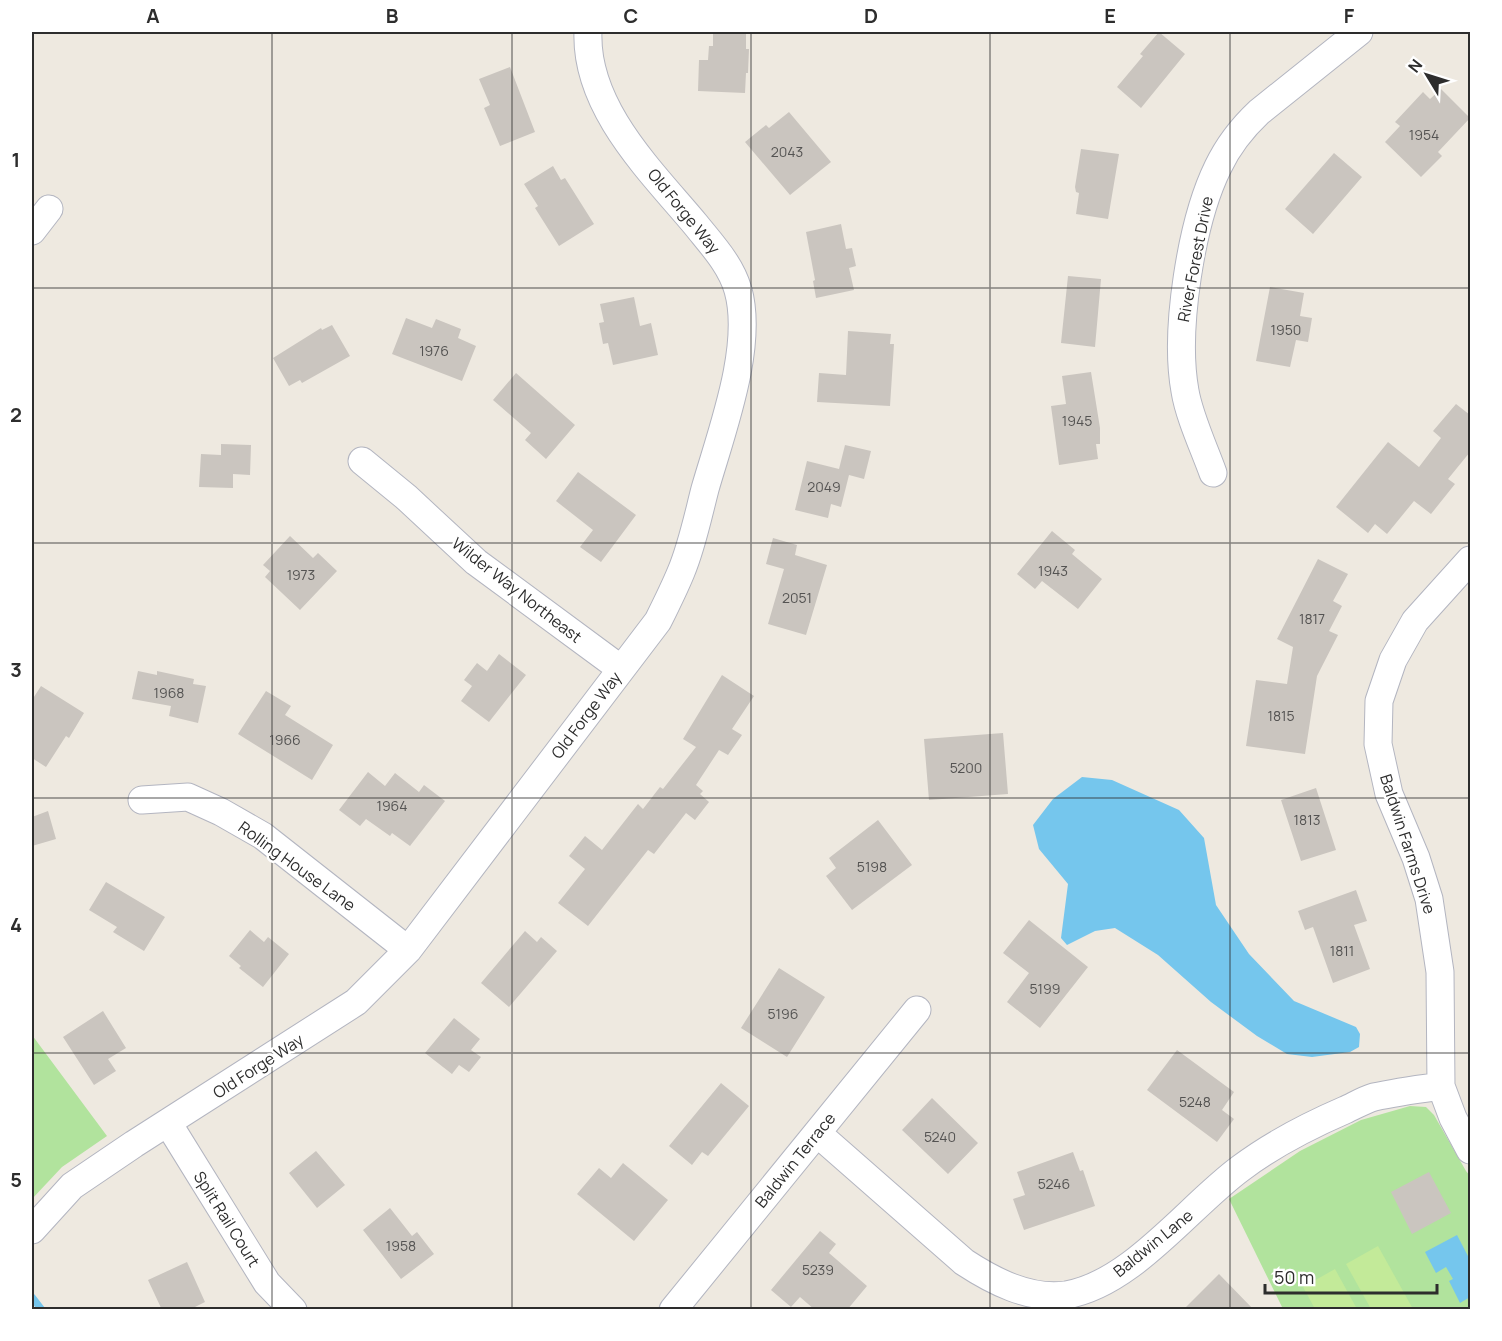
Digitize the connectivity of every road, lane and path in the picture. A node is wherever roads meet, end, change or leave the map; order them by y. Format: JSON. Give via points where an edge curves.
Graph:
{"nodes":[{"id":1,"x":588,"y":32,"type":"edge"},
{"id":2,"x":1359,"y":32,"type":"edge"},
{"id":3,"x":49,"y":209,"type":"dead end"},
{"id":4,"x":32,"y":231,"type":"edge"},
{"id":5,"x":362,"y":461,"type":"dead end"},
{"id":6,"x":1213,"y":473,"type":"dead end"},
{"id":7,"x":1470,"y":560,"type":"edge"},
{"id":8,"x":621,"y":669,"type":"junction"},
{"id":9,"x":142,"y":800,"type":"dead end"},
{"id":10,"x":408,"y":950,"type":"junction"},
{"id":11,"x":917,"y":1010,"type":"dead end"},
{"id":12,"x":1441,"y":1086,"type":"junction"},
{"id":13,"x":168,"y":1123,"type":"junction"},
{"id":14,"x":817,"y":1133,"type":"junction"},
{"id":15,"x":1470,"y":1150,"type":"edge"},
{"id":16,"x":32,"y":1230,"type":"edge"},
{"id":17,"x":292,"y":1310,"type":"edge"},
{"id":18,"x":673,"y":1310,"type":"edge"}],
"edges":[{"from":1,"to":8,"type":"street","name":"Old Forge Way","via":[[595,80],[603,99],[638,156],[722,257],[738,290],[742,329],[735,380],[682,570],[658,621]]},
{"from":2,"to":6,"type":"street","name":"River Forest Drive","via":[[1245,126],[1226,152],[1207,194],[1185,294],[1181,364],[1185,394]]},
{"from":3,"to":4,"type":"street"},
{"from":5,"to":8,"type":"street","name":"Wilder Way Northeast","via":[[476,562]]},
{"from":7,"to":12,"type":"street","name":"Baldwin Farms Drive","via":[[1415,621],[1393,660],[1379,701],[1378,744],[1389,794],[1429,899],[1440,972]]},
{"from":8,"to":10,"type":"street","name":"Old Forge Way"},
{"from":9,"to":10,"type":"street","name":"Rolling House Lane","via":[[188,797],[221,812],[264,837]]},
{"from":10,"to":13,"type":"street","name":"Old Forge Way","via":[[356,1002]]},
{"from":11,"to":14,"type":"street","name":"Baldwin Terrace"},
{"from":12,"to":14,"type":"street","name":"Baldwin Lane","via":[[1372,1098],[1301,1130],[1241,1168],[1123,1270],[1065,1295],[1039,1294],[988,1278],[964,1262]]},
{"from":12,"to":15,"type":"street","name":"Baldwin Farms Drive"},
{"from":13,"to":16,"type":"street","name":"Old Forge Way","via":[[72,1186]]},
{"from":13,"to":17,"type":"street","name":"Split Rail Court","via":[[267,1283]]},
{"from":14,"to":18,"type":"street","name":"Baldwin Terrace"}]}
